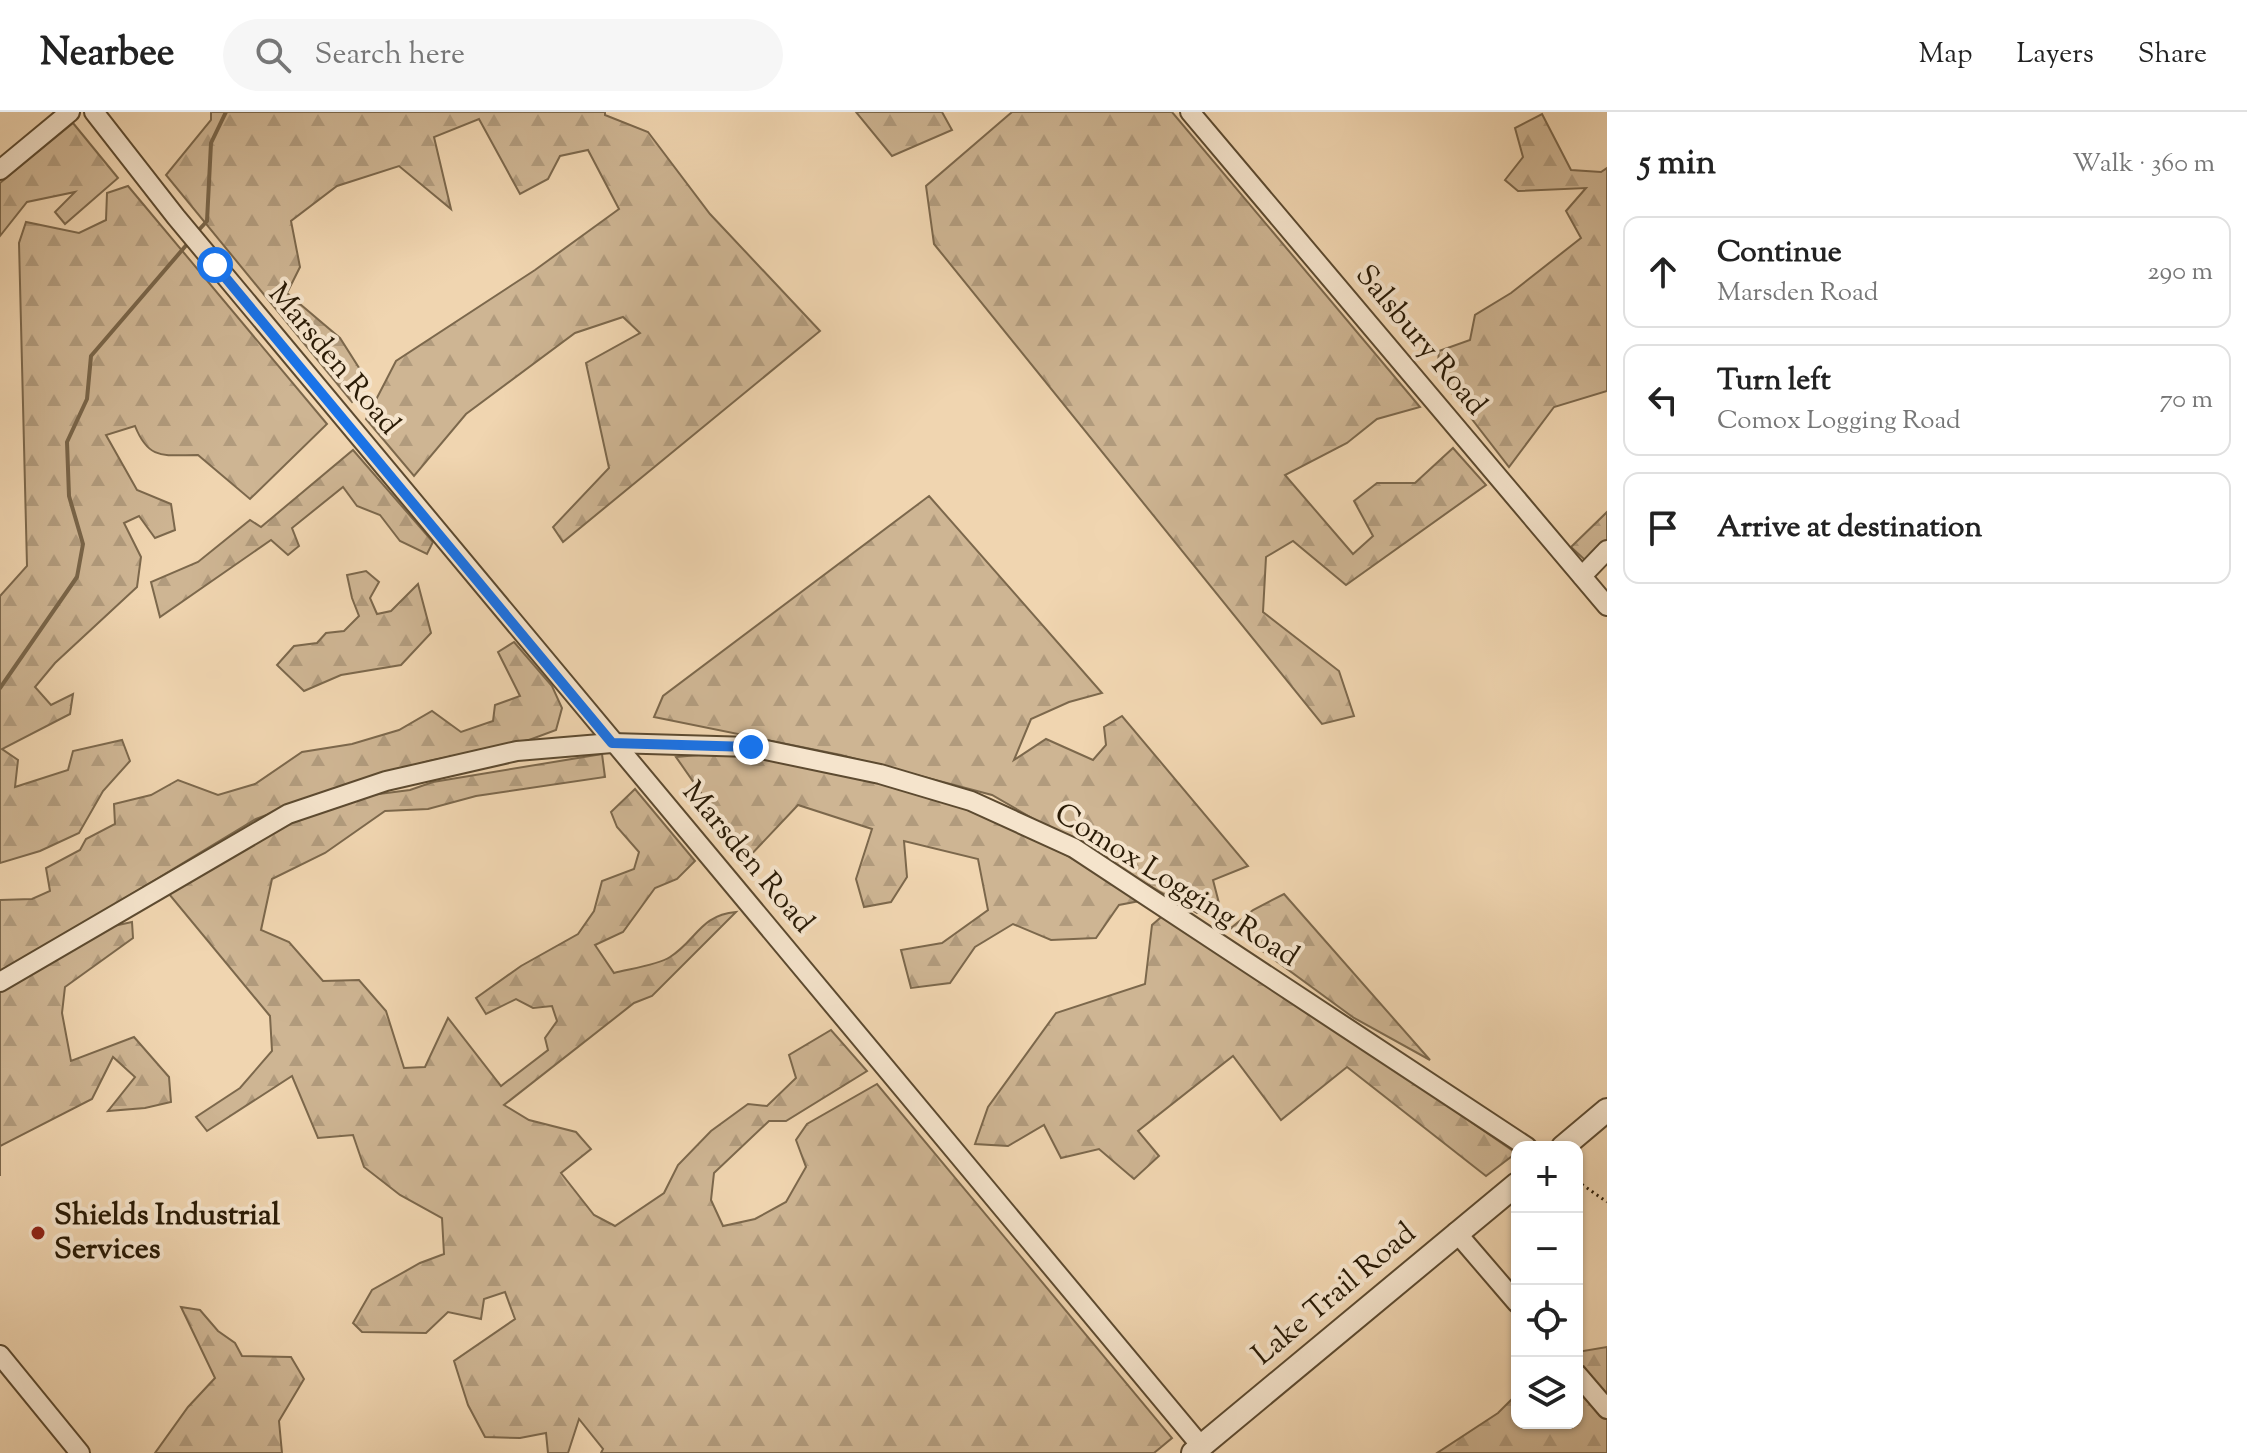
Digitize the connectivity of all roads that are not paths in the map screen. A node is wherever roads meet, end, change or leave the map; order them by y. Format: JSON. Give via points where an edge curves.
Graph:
{"nodes":[{"id":1,"x":70,"y":112,"type":"edge"},
{"id":2,"x":94,"y":112,"type":"edge"},
{"id":3,"x":1190,"y":112,"type":"edge"},
{"id":4,"x":0,"y":170,"type":"edge"},
{"id":5,"x":1607,"y":550,"type":"edge"},
{"id":6,"x":1582,"y":576,"type":"junction"},
{"id":7,"x":1607,"y":606,"type":"edge"},
{"id":8,"x":612,"y":743,"type":"junction"},
{"id":9,"x":0,"y":982,"type":"edge"},
{"id":10,"x":1607,"y":1110,"type":"edge"},
{"id":11,"x":1518,"y":1141,"type":"edge"},
{"id":12,"x":1570,"y":1141,"type":"edge"},
{"id":13,"x":1511,"y":1189,"type":"edge"},
{"id":14,"x":1456,"y":1232,"type":"junction"},
{"id":15,"x":1511,"y":1296,"type":"edge"},
{"id":16,"x":0,"y":1355,"type":"edge"},
{"id":17,"x":1583,"y":1381,"type":"edge"},
{"id":18,"x":1607,"y":1409,"type":"edge"},
{"id":19,"x":1200,"y":1451,"type":"edge"},
{"id":20,"x":80,"y":1453,"type":"edge"}],
"edges":[{"from":1,"to":4,"type":"street"},
{"from":2,"to":8,"type":"street","name":"Marsden Road"},
{"from":3,"to":6,"type":"street","name":"Salsbury Road"},
{"from":5,"to":6,"type":"street"},
{"from":6,"to":7,"type":"street","name":"Salsbury Road"},
{"from":8,"to":9,"type":"street","name":"Comox Logging Road","via":[[517,751],[386,781],[288,814]]},
{"from":8,"to":11,"type":"street","name":"Comox Logging Road","via":[[751,747],[880,774],[971,801],[1074,848]]},
{"from":8,"to":19,"type":"street","name":"Marsden Road"},
{"from":10,"to":12,"type":"street"},
{"from":13,"to":14,"type":"street","name":"Lake Trail Road"},
{"from":14,"to":15,"type":"street"},
{"from":14,"to":19,"type":"street","name":"Lake Trail Road"},
{"from":16,"to":20,"type":"street"},
{"from":17,"to":18,"type":"street"}]}
